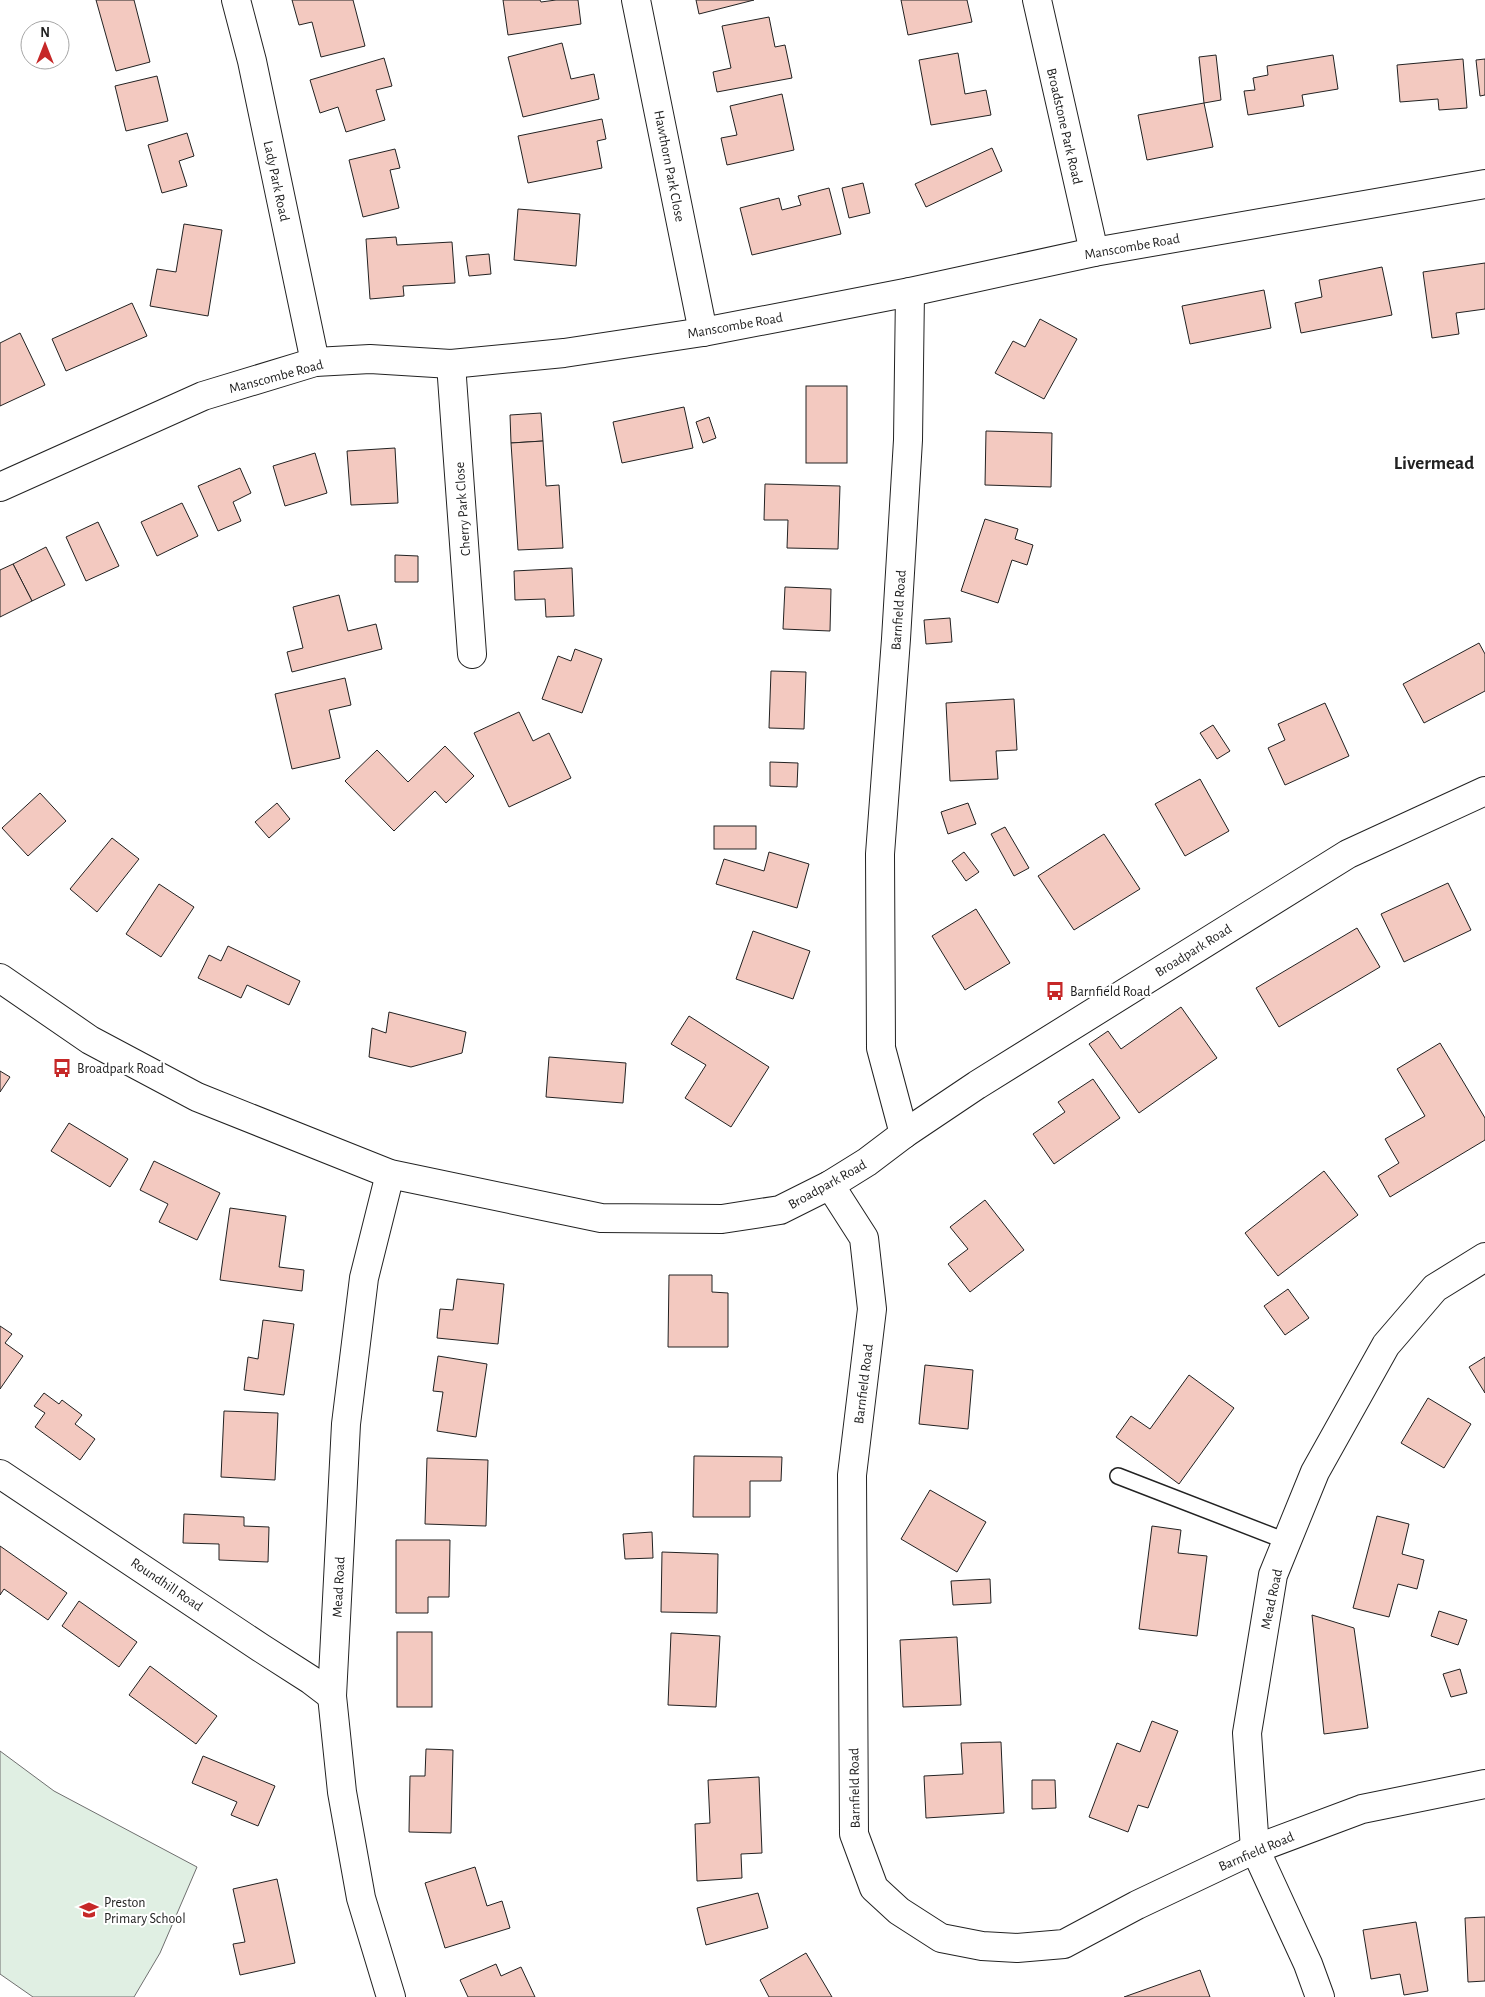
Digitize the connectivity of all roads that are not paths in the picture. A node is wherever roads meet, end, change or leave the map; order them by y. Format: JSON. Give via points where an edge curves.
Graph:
{"nodes":[{"id":1,"x":236,"y":0,"type":"edge"},
{"id":2,"x":636,"y":0,"type":"edge"},
{"id":3,"x":1037,"y":0,"type":"edge"},
{"id":4,"x":1485,"y":184,"type":"edge"},
{"id":5,"x":1094,"y":252,"type":"junction"},
{"id":6,"x":910,"y":292,"type":"junction"},
{"id":7,"x":703,"y":332,"type":"junction"},
{"id":8,"x":315,"y":362,"type":"junction"},
{"id":9,"x":452,"y":364,"type":"junction"},
{"id":10,"x":0,"y":487,"type":"edge"},
{"id":11,"x":472,"y":654,"type":"dead end"},
{"id":12,"x":1485,"y":791,"type":"edge"},
{"id":13,"x":0,"y":978,"type":"edge"},
{"id":14,"x":904,"y":1134,"type":"junction"},
{"id":15,"x":390,"y":1174,"type":"junction"},
{"id":16,"x":830,"y":1185,"type":"junction"},
{"id":17,"x":1485,"y":1257,"type":"edge"},
{"id":18,"x":0,"y":1474,"type":"edge"},
{"id":19,"x":1118,"y":1476,"type":"dead end"},
{"id":20,"x":1286,"y":1541,"type":"junction"},
{"id":21,"x":332,"y":1696,"type":"junction"},
{"id":22,"x":1485,"y":1784,"type":"edge"},
{"id":23,"x":1255,"y":1849,"type":"junction"},
{"id":24,"x":391,"y":1997,"type":"edge"},
{"id":25,"x":1320,"y":1997,"type":"edge"}],
"edges":[{"from":1,"to":8,"type":"street","name":"Lady Park Road","via":[[252,60]]},
{"from":2,"to":7,"type":"street","name":"Hawthorn Park Close"},
{"from":3,"to":5,"type":"street","name":"Broadstone Park Road"},
{"from":4,"to":5,"type":"street","name":"Manscombe Road"},
{"from":5,"to":6,"type":"street","name":"Manscombe Road"},
{"from":6,"to":7,"type":"street","name":"Manscombe Road"},
{"from":6,"to":14,"type":"street","name":"Barnfield Road","via":[[908,440],[880,854],[881,1048]]},
{"from":7,"to":9,"type":"street","name":"Manscombe Road","via":[[564,353]]},
{"from":8,"to":9,"type":"street","name":"Manscombe Road","via":[[370,359]]},
{"from":8,"to":10,"type":"street","name":"Manscombe Road","via":[[203,396]]},
{"from":9,"to":11,"type":"street","name":"Cherry Park Close"},
{"from":12,"to":14,"type":"street","name":"Broadpark Road","via":[[1348,854]]},
{"from":13,"to":15,"type":"street","name":"Broadpark Road","via":[[90,1040],[197,1097]]},
{"from":14,"to":16,"type":"street","name":"Broadpark Road"},
{"from":15,"to":16,"type":"street","name":"Broadpark Road","via":[[601,1218],[722,1219],[780,1210]]},
{"from":15,"to":21,"type":"street","name":"Mead Road","via":[[364,1278],[346,1424]]},
{"from":16,"to":23,"type":"street","name":"Barnfield Road","via":[[864,1238],[872,1309],[852,1475],[854,1834],[874,1888],[899,1911],[941,1938],[982,1946],[1017,1948],[1064,1944],[1137,1904]]},
{"from":17,"to":20,"type":"street","name":"Mead Road","via":[[1435,1288],[1386,1344],[1315,1472]]},
{"from":18,"to":21,"type":"street","name":"Roundhill Road"},
{"from":19,"to":20,"type":"lane"},
{"from":20,"to":23,"type":"street","name":"Mead Road","via":[[1273,1575],[1247,1733]]},
{"from":21,"to":24,"type":"street","name":"Mead Road","via":[[342,1792],[360,1898]]},
{"from":22,"to":23,"type":"street","name":"Barnfield Road","via":[[1362,1809]]},
{"from":23,"to":25,"type":"street","name":"Mead Road"}]}
